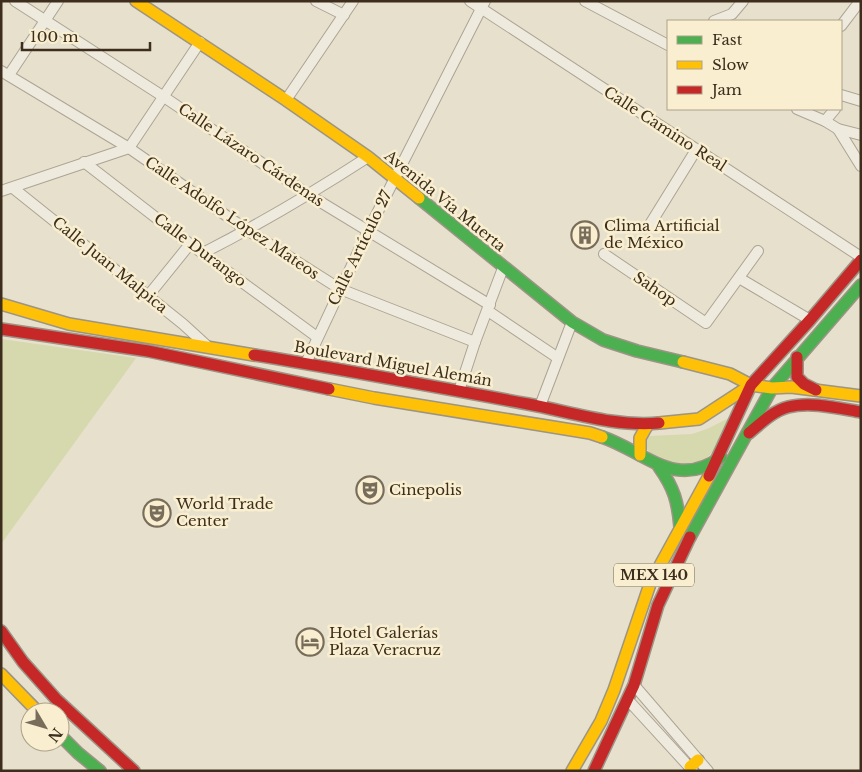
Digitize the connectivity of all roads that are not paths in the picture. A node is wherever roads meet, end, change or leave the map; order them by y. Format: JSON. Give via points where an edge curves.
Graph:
{"nodes":[{"id":1,"x":15,"y":1,"type":"edge"},
{"id":2,"x":58,"y":1,"type":"edge"},
{"id":3,"x":136,"y":1,"type":"edge"},
{"id":4,"x":316,"y":1,"type":"edge"},
{"id":5,"x":354,"y":1,"type":"edge"},
{"id":6,"x":470,"y":1,"type":"edge"},
{"id":7,"x":585,"y":1,"type":"edge"},
{"id":8,"x":743,"y":1,"type":"edge"},
{"id":9,"x":860,"y":1,"type":"edge"},
{"id":10,"x":483,"y":5,"type":"edge"},
{"id":11,"x":344,"y":16,"type":"junction"},
{"id":12,"x":733,"y":18,"type":"edge"},
{"id":13,"x":720,"y":20,"type":"edge"},
{"id":14,"x":45,"y":21,"type":"junction"},
{"id":15,"x":842,"y":25,"type":"edge"},
{"id":16,"x":200,"y":42,"type":"junction"},
{"id":17,"x":666,"y":42,"type":"edge"},
{"id":18,"x":5,"y":73,"type":"edge"},
{"id":19,"x":164,"y":97,"type":"junction"},
{"id":20,"x":842,"y":98,"type":"edge"},
{"id":21,"x":286,"y":100,"type":"junction"},
{"id":22,"x":861,"y":101,"type":"edge"},
{"id":23,"x":799,"y":110,"type":"edge"},
{"id":24,"x":834,"y":110,"type":"edge"},
{"id":25,"x":825,"y":121,"type":"junction"},
{"id":26,"x":838,"y":129,"type":"junction"},
{"id":27,"x":861,"y":135,"type":"edge"},
{"id":28,"x":129,"y":148,"type":"junction"},
{"id":29,"x":696,"y":150,"type":"junction"},
{"id":30,"x":368,"y":157,"type":"junction"},
{"id":31,"x":84,"y":162,"type":"junction"},
{"id":32,"x":861,"y":166,"type":"edge"},
{"id":33,"x":394,"y":179,"type":"junction"},
{"id":34,"x":13,"y":188,"type":"junction"},
{"id":35,"x":1,"y":192,"type":"edge"},
{"id":36,"x":310,"y":195,"type":"junction"},
{"id":37,"x":650,"y":226,"type":"dead end"},
{"id":38,"x":248,"y":230,"type":"junction"},
{"id":39,"x":368,"y":230,"type":"junction"},
{"id":40,"x":190,"y":244,"type":"junction"},
{"id":41,"x":758,"y":251,"type":"dead end"},
{"id":42,"x":203,"y":253,"type":"junction"},
{"id":43,"x":604,"y":254,"type":"dead end"},
{"id":44,"x":861,"y":259,"type":"edge"},
{"id":45,"x":503,"y":268,"type":"junction"},
{"id":46,"x":739,"y":278,"type":"junction"},
{"id":47,"x":861,"y":285,"type":"edge"},
{"id":48,"x":340,"y":289,"type":"junction"},
{"id":49,"x":148,"y":296,"type":"junction"},
{"id":50,"x":1,"y":304,"type":"edge"},
{"id":51,"x":489,"y":308,"type":"junction"},
{"id":52,"x":810,"y":320,"type":"junction"},
{"id":53,"x":572,"y":322,"type":"junction"},
{"id":54,"x":1,"y":329,"type":"edge"},
{"id":55,"x":317,"y":337,"type":"junction"},
{"id":56,"x":474,"y":342,"type":"junction"},
{"id":57,"x":206,"y":345,"type":"junction"},
{"id":58,"x":797,"y":357,"type":"junction"},
{"id":59,"x":558,"y":358,"type":"junction"},
{"id":60,"x":306,"y":363,"type":"junction"},
{"id":61,"x":751,"y":385,"type":"junction"},
{"id":62,"x":772,"y":388,"type":"junction"},
{"id":63,"x":816,"y":390,"type":"junction"},
{"id":64,"x":458,"y":391,"type":"junction"},
{"id":65,"x":861,"y":396,"type":"edge"},
{"id":66,"x":540,"y":406,"type":"junction"},
{"id":67,"x":861,"y":412,"type":"edge"},
{"id":68,"x":648,"y":424,"type":"junction"},
{"id":69,"x":747,"y":434,"type":"junction"},
{"id":70,"x":640,"y":455,"type":"junction"},
{"id":71,"x":716,"y":462,"type":"junction"},
{"id":72,"x":659,"y":467,"type":"junction"},
{"id":73,"x":690,"y":508,"type":"junction"},
{"id":74,"x":703,"y":514,"type":"junction"},
{"id":75,"x":680,"y":527,"type":"junction"},
{"id":76,"x":1,"y":632,"type":"edge"},
{"id":77,"x":1,"y":674,"type":"edge"},
{"id":78,"x":634,"y":685,"type":"junction"},
{"id":79,"x":628,"y":700,"type":"junction"},
{"id":80,"x":28,"y":702,"type":"edge"},
{"id":81,"x":70,"y":745,"type":"edge"},
{"id":82,"x":582,"y":754,"type":"junction"},
{"id":83,"x":596,"y":766,"type":"edge"},
{"id":84,"x":693,"y":766,"type":"edge"},
{"id":85,"x":100,"y":771,"type":"edge"},
{"id":86,"x":134,"y":771,"type":"edge"},
{"id":87,"x":572,"y":771,"type":"edge"},
{"id":88,"x":708,"y":771,"type":"edge"}],
"edges":[{"from":1,"to":14,"type":"street","name":"Calle Lázaro Cárdenas"},
{"from":2,"to":14,"type":"street"},
{"from":3,"to":16,"type":"main road","name":"Avenida Vía Muerta"},
{"from":4,"to":11,"type":"street"},
{"from":5,"to":11,"type":"street"},
{"from":6,"to":10,"type":"street","name":"Calle Camino Real"},
{"from":7,"to":17,"type":"street"},
{"from":8,"to":12,"type":"street"},
{"from":9,"to":15,"type":"street"},
{"from":10,"to":29,"type":"street","name":"Calle Camino Real"},
{"from":10,"to":33,"type":"street","name":"Calle Artículo 27"},
{"from":11,"to":21,"type":"street"},
{"from":12,"to":13,"type":"street"},
{"from":14,"to":18,"type":"street"},
{"from":14,"to":19,"type":"street","name":"Calle Lázaro Cárdenas"},
{"from":16,"to":19,"type":"street"},
{"from":16,"to":21,"type":"main road","name":"Avenida Vía Muerta"},
{"from":18,"to":28,"type":"street","name":"Calle Adolfo López Mateos"},
{"from":19,"to":28,"type":"street"},
{"from":19,"to":36,"type":"street","name":"Calle Lázaro Cárdenas"},
{"from":20,"to":22,"type":"street"},
{"from":21,"to":30,"type":"main road","name":"Avenida Vía Muerta"},
{"from":23,"to":25,"type":"street"},
{"from":24,"to":25,"type":"street"},
{"from":25,"to":26,"type":"street"},
{"from":26,"to":27,"type":"street"},
{"from":26,"to":32,"type":"street"},
{"from":28,"to":31,"type":"street"},
{"from":28,"to":38,"type":"street","name":"Calle Adolfo López Mateos"},
{"from":29,"to":37,"type":"street"},
{"from":29,"to":44,"type":"street","name":"Calle Camino Real"},
{"from":30,"to":33,"type":"main road","name":"Avenida Vía Muerta"},
{"from":30,"to":36,"type":"street"},
{"from":31,"to":34,"type":"street"},
{"from":31,"to":40,"type":"street","name":"Calle Durango"},
{"from":33,"to":39,"type":"street","name":"Calle Artículo 27"},
{"from":33,"to":45,"type":"main road","name":"Avenida Vía Muerta"},
{"from":34,"to":35,"type":"street"},
{"from":34,"to":49,"type":"street","name":"Calle Juan Malpica"},
{"from":36,"to":38,"type":"street"},
{"from":36,"to":39,"type":"street","name":"Calle Lázaro Cárdenas"},
{"from":38,"to":42,"type":"street"},
{"from":38,"to":48,"type":"street","name":"Calle Adolfo López Mateos"},
{"from":39,"to":48,"type":"street","name":"Calle Artículo 27"},
{"from":39,"to":51,"type":"street","name":"Calle Lázaro Cárdenas"},
{"from":40,"to":42,"type":"street","name":"Calle Durango"},
{"from":40,"to":49,"type":"street"},
{"from":41,"to":46,"type":"street"},
{"from":42,"to":55,"type":"street","name":"Calle Durango"},
{"from":43,"to":46,"type":"street","name":"Sahop","via":[[706,324]]},
{"from":44,"to":52,"type":"main road","number":"MEX 140"},
{"from":45,"to":51,"type":"street"},
{"from":45,"to":53,"type":"main road","name":"Avenida Vía Muerta"},
{"from":46,"to":52,"type":"street"},
{"from":47,"to":58,"type":"main road","number":"MEX 140"},
{"from":48,"to":55,"type":"street","name":"Calle Artículo 27"},
{"from":48,"to":56,"type":"street","name":"Calle Adolfo López Mateos"},
{"from":49,"to":57,"type":"street","name":"Calle Juan Malpica"},
{"from":50,"to":57,"type":"main road","name":"Boulevard Miguel Alemán","via":[[68,324]]},
{"from":51,"to":56,"type":"street"},
{"from":51,"to":59,"type":"street","name":"Calle Lázaro Cárdenas"},
{"from":52,"to":61,"type":"main road","number":"MEX 140"},
{"from":53,"to":59,"type":"street"},
{"from":53,"to":61,"type":"main road","name":"Avenida Vía Muerta","via":[[603,340],[730,374]]},
{"from":54,"to":70,"type":"main road","via":[[148,351],[374,398],[590,433],[624,445]]},
{"from":55,"to":60,"type":"street","name":"Calle Artículo 27"},
{"from":56,"to":64,"type":"street"},
{"from":57,"to":60,"type":"main road","name":"Boulevard Miguel Alemán"},
{"from":58,"to":62,"type":"main road","number":"MEX 140"},
{"from":58,"to":63,"type":"main road","via":[[797,377]]},
{"from":59,"to":66,"type":"street"},
{"from":60,"to":64,"type":"main road","name":"Boulevard Miguel Alemán"},
{"from":61,"to":62,"type":"main road"},
{"from":61,"to":68,"type":"main road","name":"Boulevard Miguel Alemán","via":[[699,419]]},
{"from":61,"to":71,"type":"main road","number":"MEX 140"},
{"from":62,"to":63,"type":"main road"},
{"from":62,"to":69,"type":"main road","number":"MEX 140"},
{"from":63,"to":65,"type":"main road"},
{"from":64,"to":66,"type":"main road","name":"Boulevard Miguel Alemán"},
{"from":66,"to":68,"type":"main road","name":"Boulevard Miguel Alemán","via":[[592,419]]},
{"from":67,"to":69,"type":"main road","via":[[812,406],[788,407],[768,416]]},
{"from":68,"to":70,"type":"main road","via":[[640,438]]},
{"from":69,"to":71,"type":"main road"},
{"from":69,"to":74,"type":"main road","number":"MEX 140"},
{"from":70,"to":72,"type":"main road"},
{"from":71,"to":72,"type":"main road","via":[[691,470],[672,471]]},
{"from":71,"to":73,"type":"main road","number":"MEX 140"},
{"from":72,"to":75,"type":"main road","via":[[672,484],[678,501]]},
{"from":73,"to":74,"type":"main road"},
{"from":73,"to":75,"type":"main road","number":"MEX 140"},
{"from":74,"to":78,"type":"main road","number":"MEX 140","via":[[658,605]]},
{"from":75,"to":82,"type":"main road","number":"MEX 140","via":[[650,584],[614,690]]},
{"from":76,"to":86,"type":"main road","via":[[56,699]]},
{"from":77,"to":80,"type":"main road"},
{"from":78,"to":79,"type":"main road","number":"MEX 140"},
{"from":78,"to":84,"type":"street"},
{"from":79,"to":83,"type":"main road","number":"MEX 140"},
{"from":79,"to":84,"type":"street"},
{"from":81,"to":85,"type":"main road"},
{"from":82,"to":83,"type":"main road"},
{"from":82,"to":87,"type":"main road","number":"MEX 140"},
{"from":84,"to":88,"type":"street"}]}
